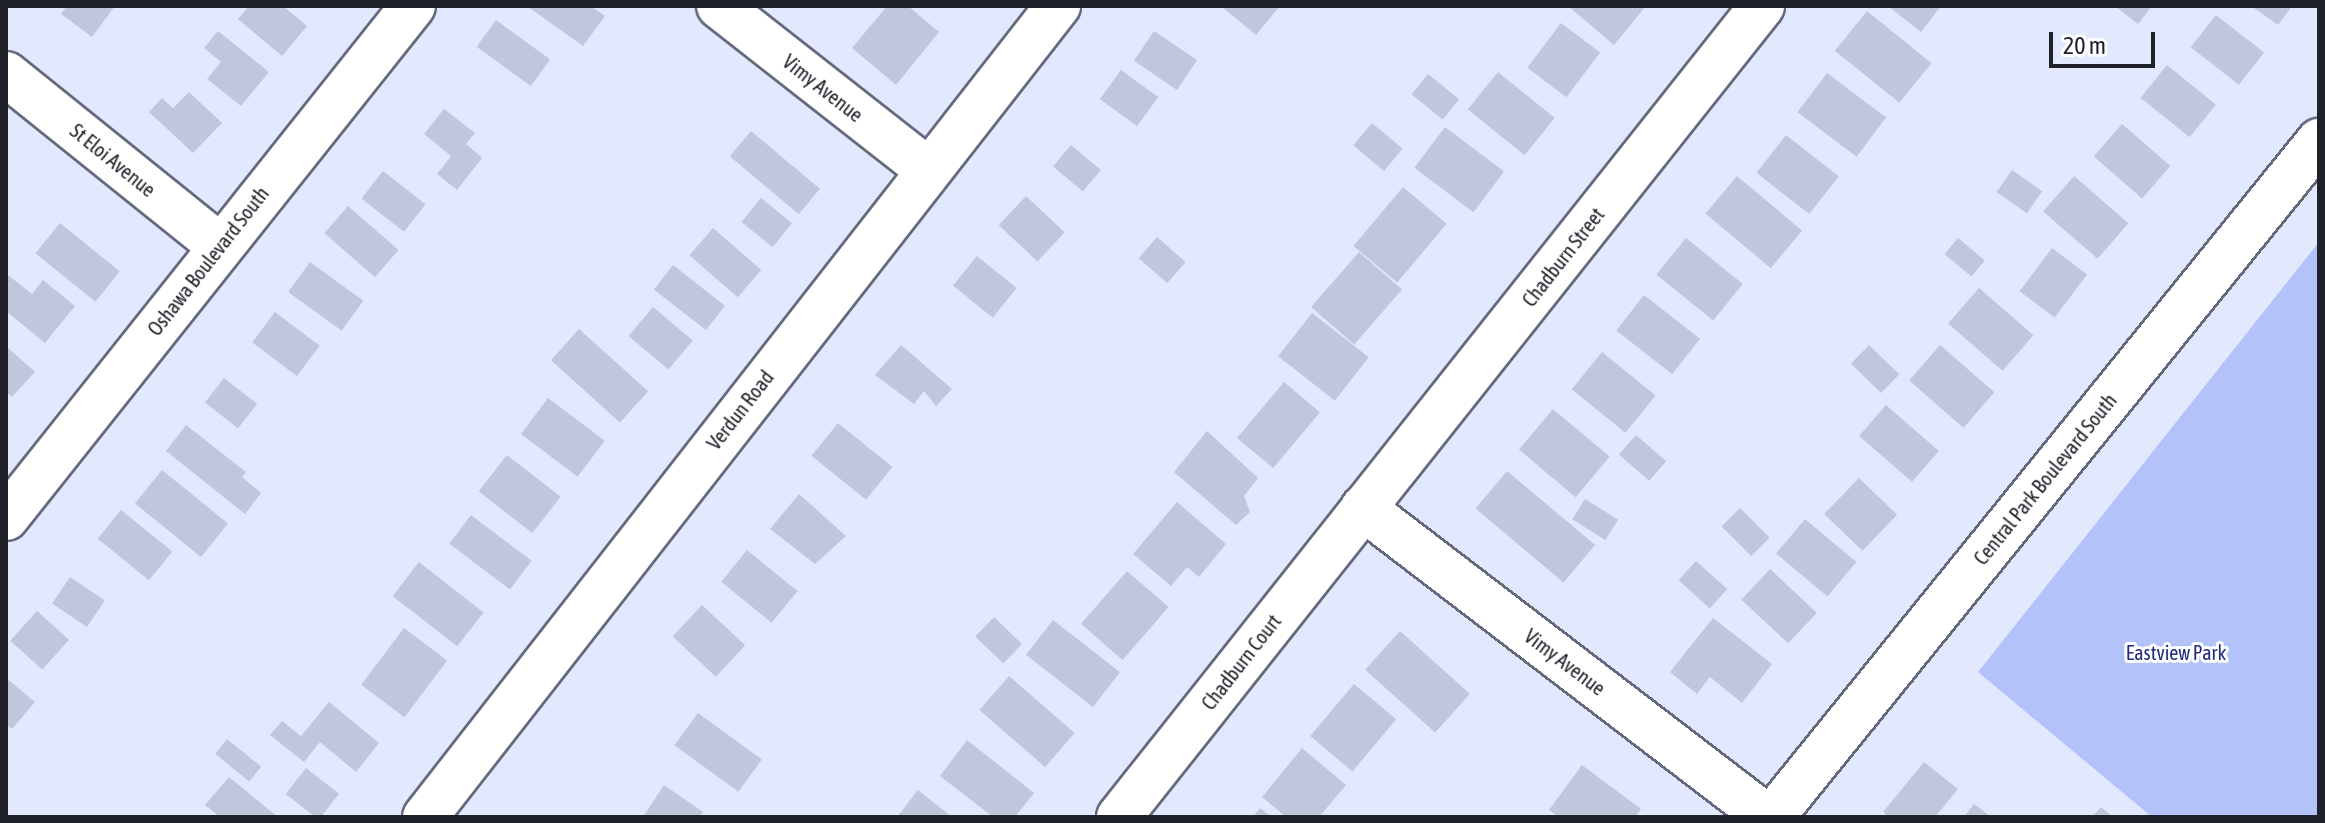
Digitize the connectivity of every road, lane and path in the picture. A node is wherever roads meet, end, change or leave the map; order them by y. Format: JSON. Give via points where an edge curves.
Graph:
{"nodes":[{"id":1,"x":413,"y":6,"type":"edge"},
{"id":2,"x":719,"y":6,"type":"edge"},
{"id":3,"x":1058,"y":6,"type":"edge"},
{"id":4,"x":1762,"y":6,"type":"edge"},
{"id":5,"x":6,"y":74,"type":"edge"},
{"id":6,"x":2319,"y":141,"type":"edge"},
{"id":7,"x":927,"y":169,"type":"junction"},
{"id":8,"x":220,"y":246,"type":"junction"},
{"id":9,"x":1363,"y":508,"type":"junction"},
{"id":10,"x":6,"y":518,"type":"edge"},
{"id":11,"x":425,"y":817,"type":"edge"},
{"id":12,"x":1119,"y":817,"type":"edge"},
{"id":13,"x":1770,"y":817,"type":"edge"}],
"edges":[{"from":1,"to":8,"type":"street","name":"Oshawa Boulevard South"},
{"from":2,"to":7,"type":"street","name":"Vimy Avenue"},
{"from":3,"to":7,"type":"street","name":"Verdun Road"},
{"from":4,"to":9,"type":"street","name":"Chadburn Street"},
{"from":5,"to":8,"type":"street","name":"St Eloi Avenue"},
{"from":6,"to":13,"type":"street","name":"Central Park Boulevard South"},
{"from":7,"to":11,"type":"street","name":"Verdun Road"},
{"from":8,"to":10,"type":"street","name":"Oshawa Boulevard South"},
{"from":9,"to":12,"type":"street","name":"Chadburn Court"},
{"from":9,"to":13,"type":"street","name":"Vimy Avenue"}]}
